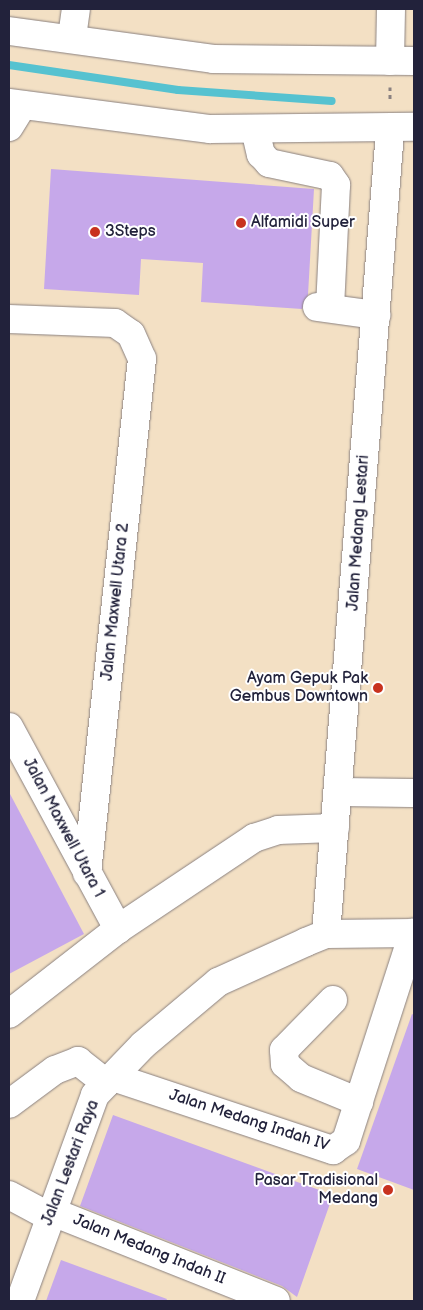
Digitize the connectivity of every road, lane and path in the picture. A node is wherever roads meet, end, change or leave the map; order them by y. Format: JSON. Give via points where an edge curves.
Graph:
{"nodes":[{"id":1,"x":76,"y":9,"type":"edge"},
{"id":2,"x":391,"y":9,"type":"edge"},
{"id":3,"x":9,"y":32,"type":"edge"},
{"id":4,"x":72,"y":37,"type":"junction"},
{"id":5,"x":402,"y":61,"type":"edge"},
{"id":6,"x":14,"y":112,"type":"edge"},
{"id":7,"x":255,"y":129,"type":"junction"},
{"id":8,"x":402,"y":129,"type":"edge"},
{"id":9,"x":376,"y":315,"type":"junction"},
{"id":10,"x":9,"y":319,"type":"edge"},
{"id":11,"x":9,"y":726,"type":"edge"},
{"id":12,"x":339,"y":792,"type":"junction"},
{"id":13,"x":414,"y":793,"type":"edge"},
{"id":14,"x":336,"y":828,"type":"junction"},
{"id":15,"x":87,"y":873,"type":"junction"},
{"id":16,"x":118,"y":929,"type":"junction"},
{"id":17,"x":413,"y":933,"type":"edge"},
{"id":18,"x":326,"y":934,"type":"junction"},
{"id":19,"x":333,"y":1000,"type":"dead end"},
{"id":20,"x":9,"y":1014,"type":"edge"},
{"id":21,"x":110,"y":1080,"type":"junction"},
{"id":22,"x":359,"y":1102,"type":"junction"},
{"id":23,"x":9,"y":1104,"type":"edge"},
{"id":24,"x":9,"y":1195,"type":"edge"},
{"id":25,"x":50,"y":1214,"type":"junction"},
{"id":26,"x":20,"y":1301,"type":"edge"},
{"id":27,"x":276,"y":1301,"type":"edge"}],
"edges":[{"from":1,"to":4,"type":"street"},
{"from":2,"to":5,"type":"street"},
{"from":3,"to":4,"type":"street"},
{"from":4,"to":5,"type":"street","via":[[213,59]]},
{"from":5,"to":8,"type":"path"},
{"from":6,"to":7,"type":"street","via":[[210,129]]},
{"from":7,"to":8,"type":"street"},
{"from":7,"to":9,"type":"street","via":[[260,154],[269,163],[330,176],[336,185],[323,307]]},
{"from":8,"to":9,"type":"street","name":"Jalan Medang Lestari"},
{"from":9,"to":12,"type":"street","name":"Jalan Medang Lestari"},
{"from":10,"to":15,"type":"street","name":"Jalan Maxwell Utara 2","via":[[115,323],[131,334],[142,359]]},
{"from":11,"to":15,"type":"street","name":"Jalan Maxwell Utara 1"},
{"from":12,"to":13,"type":"street"},
{"from":12,"to":14,"type":"street","name":"Jalan Medang Lestari"},
{"from":14,"to":16,"type":"street","via":[[278,830],[254,838]]},
{"from":14,"to":18,"type":"street","name":"Jalan Medang Lestari"},
{"from":15,"to":16,"type":"street","name":"Jalan Maxwell Utara 1"},
{"from":16,"to":20,"type":"street"},
{"from":17,"to":18,"type":"street"},
{"from":17,"to":22,"type":"street","name":"Jalan Medang Indah IV"},
{"from":18,"to":21,"type":"street","name":"Jalan Lestari Raya","via":[[218,982],[143,1045]]},
{"from":19,"to":22,"type":"street","via":[[284,1050],[285,1064],[301,1078]]},
{"from":21,"to":22,"type":"street","name":"Jalan Medang Indah IV","via":[[334,1150],[346,1141]]},
{"from":21,"to":23,"type":"street","via":[[78,1061],[55,1070]]},
{"from":21,"to":25,"type":"street","name":"Jalan Lestari Raya","via":[[95,1096]]},
{"from":24,"to":25,"type":"street","name":"Jalan Medang Indah II"},
{"from":25,"to":26,"type":"street","name":"Jalan Lestari Raya"},
{"from":25,"to":27,"type":"street","name":"Jalan Medang Indah II"}]}
